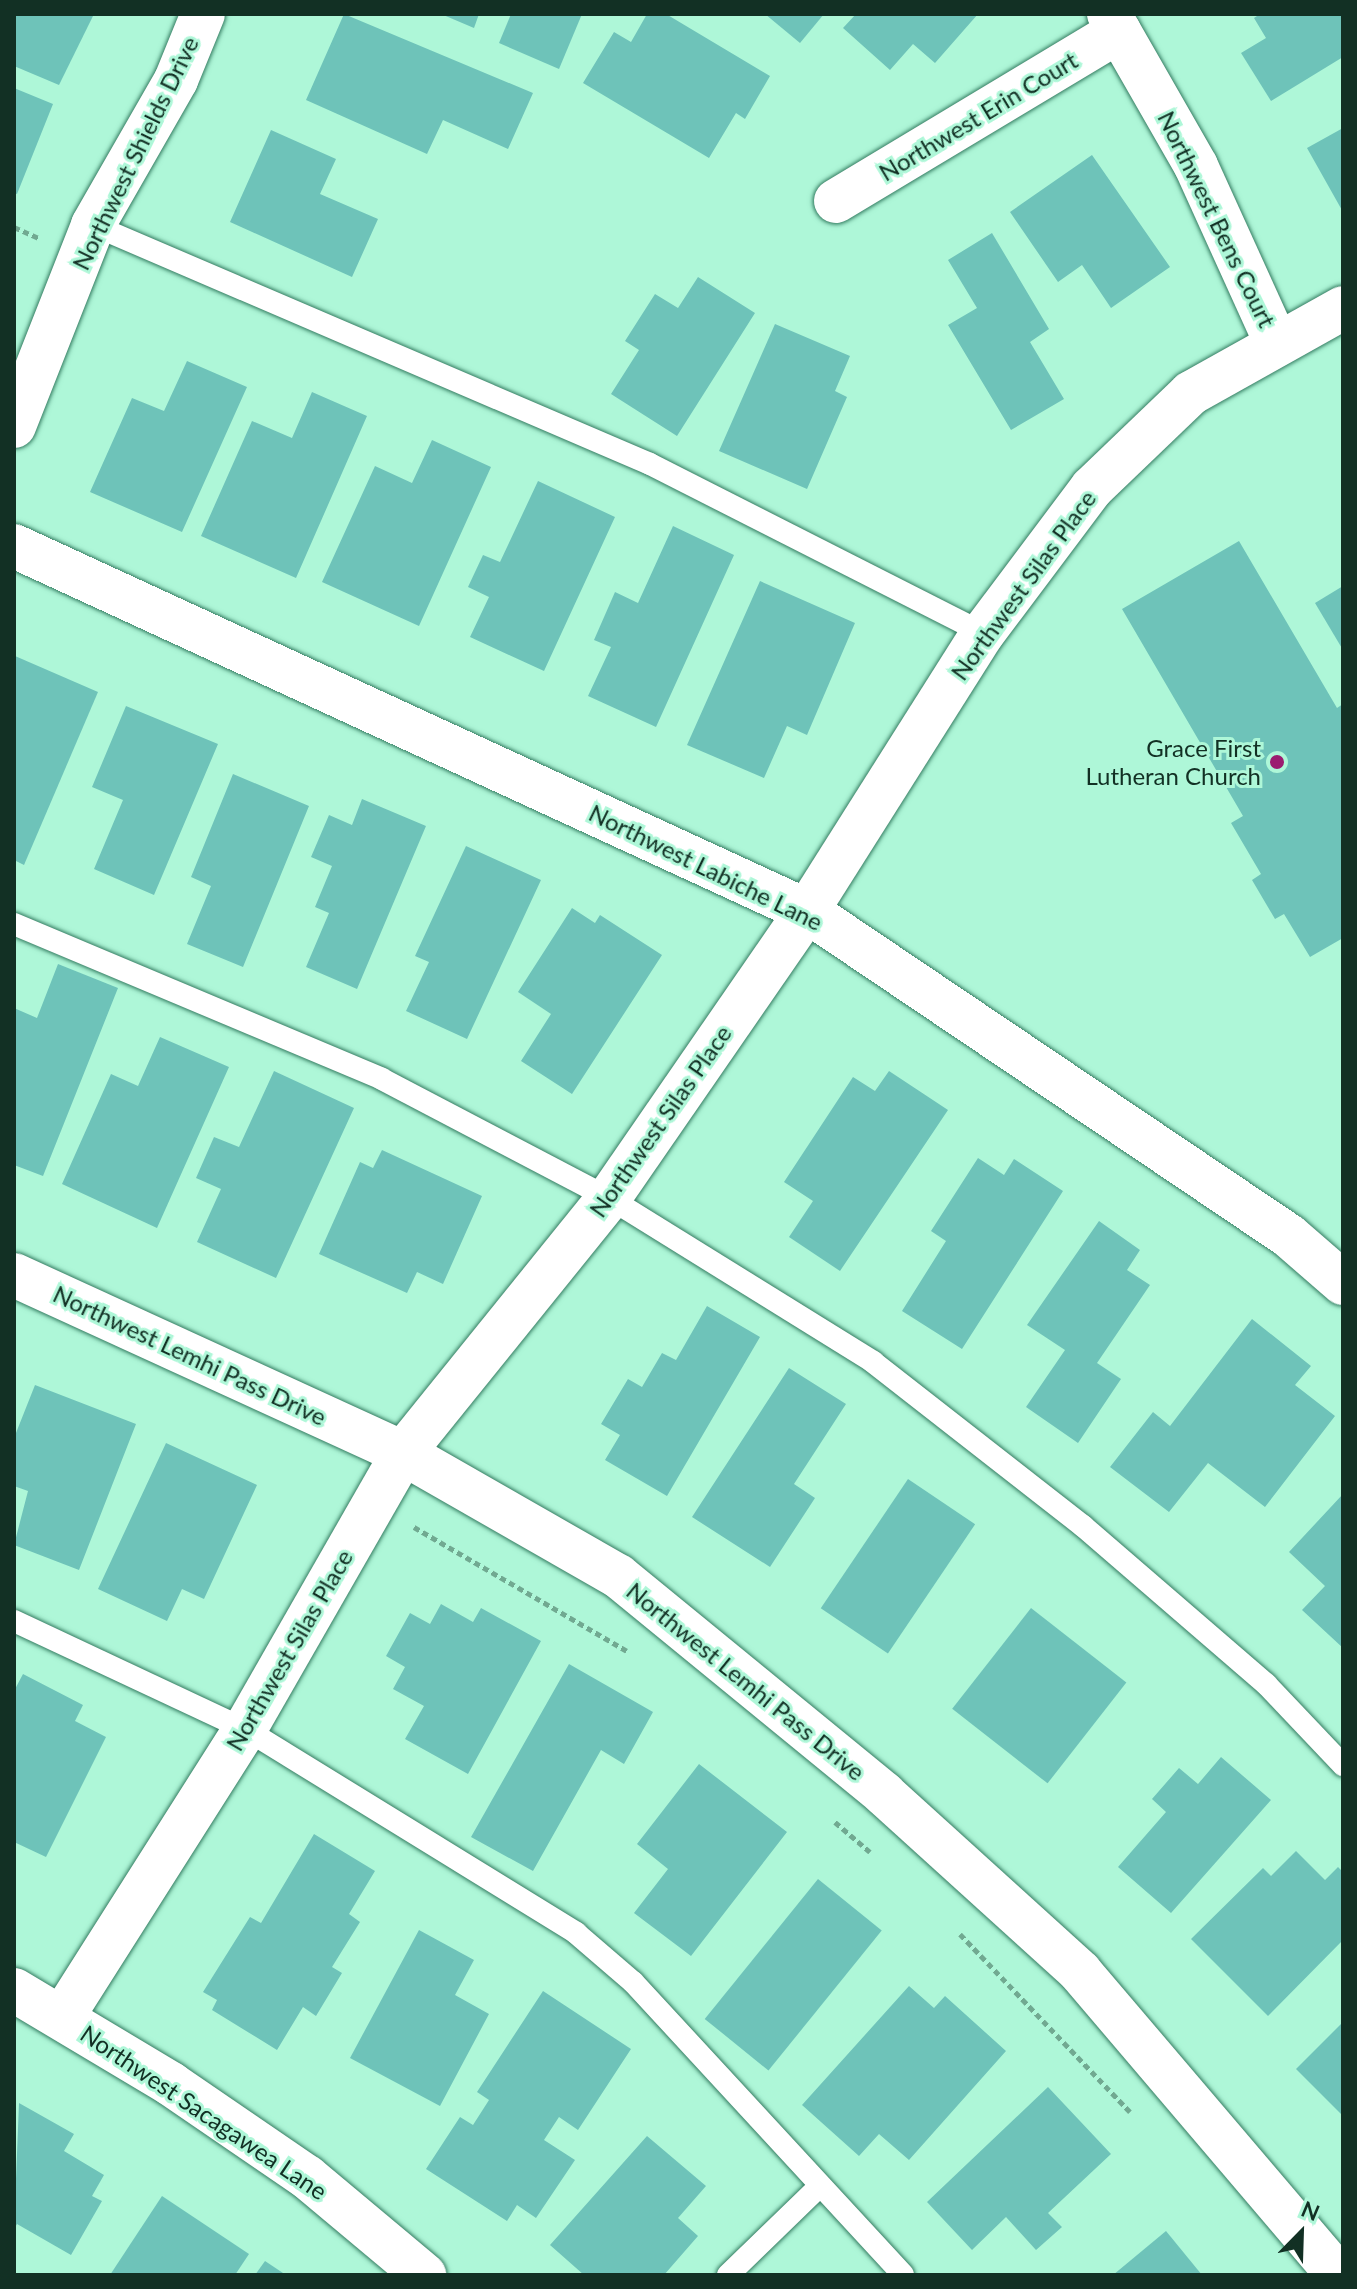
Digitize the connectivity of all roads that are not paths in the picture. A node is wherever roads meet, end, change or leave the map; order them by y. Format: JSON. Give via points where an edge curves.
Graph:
{"nodes":[{"id":1,"x":203,"y":14,"type":"edge"},
{"id":2,"x":1114,"y":23,"type":"edge"},
{"id":3,"x":836,"y":201,"type":"dead end"},
{"id":4,"x":93,"y":225,"type":"junction"},
{"id":5,"x":1343,"y":308,"type":"edge"},
{"id":6,"x":1276,"y":342,"type":"junction"},
{"id":7,"x":14,"y":426,"type":"edge"},
{"id":8,"x":14,"y":546,"type":"edge"},
{"id":9,"x":983,"y":633,"type":"junction"},
{"id":10,"x":807,"y":911,"type":"junction"},
{"id":11,"x":14,"y":924,"type":"edge"},
{"id":12,"x":609,"y":1198,"type":"junction"},
{"id":13,"x":14,"y":1275,"type":"edge"},
{"id":14,"x":1343,"y":1283,"type":"edge"},
{"id":15,"x":403,"y":1453,"type":"junction"},
{"id":16,"x":14,"y":1621,"type":"edge"},
{"id":17,"x":245,"y":1729,"type":"junction"},
{"id":18,"x":1343,"y":1765,"type":"edge"},
{"id":19,"x":14,"y":1990,"type":"edge"},
{"id":20,"x":63,"y":2016,"type":"junction"},
{"id":21,"x":820,"y":2186,"type":"junction"},
{"id":22,"x":424,"y":2275,"type":"edge"},
{"id":23,"x":728,"y":2275,"type":"edge"},
{"id":24,"x":903,"y":2275,"type":"edge"},
{"id":25,"x":1338,"y":2275,"type":"edge"}],
"edges":[{"from":1,"to":4,"type":"street","name":"Northwest Shields Drive","via":[[176,80]]},
{"from":2,"to":3,"type":"street","name":"Northwest Erin Court"},
{"from":2,"to":6,"type":"street","name":"Northwest Bens Court","via":[[1196,166]]},
{"from":4,"to":7,"type":"street","name":"Northwest Shields Drive"},
{"from":4,"to":9,"type":"lane","via":[[650,464]]},
{"from":5,"to":6,"type":"street","name":"Northwest Silas Place"},
{"from":6,"to":9,"type":"street","name":"Northwest Silas Place","via":[[1191,393],[1092,488]]},
{"from":8,"to":10,"type":"street","name":"Northwest Labiche Lane"},
{"from":9,"to":10,"type":"street","name":"Northwest Silas Place"},
{"from":10,"to":12,"type":"street","name":"Northwest Silas Place"},
{"from":10,"to":14,"type":"street","name":"Northwest Labiche Lane","via":[[1289,1236]]},
{"from":11,"to":12,"type":"lane","via":[[382,1079]]},
{"from":12,"to":15,"type":"street","name":"Northwest Silas Place"},
{"from":12,"to":18,"type":"lane","via":[[873,1362],[1083,1526],[1266,1684]]},
{"from":13,"to":15,"type":"street","name":"Northwest Lemhi Pass Drive"},
{"from":15,"to":17,"type":"street","name":"Northwest Silas Place"},
{"from":15,"to":25,"type":"street","name":"Northwest Lemhi Pass Drive","via":[[618,1576],[884,1794],[1080,1972]]},
{"from":16,"to":17,"type":"lane"},
{"from":17,"to":20,"type":"street","name":"Northwest Silas Place"},
{"from":17,"to":21,"type":"lane","via":[[576,1933],[633,1982]]},
{"from":19,"to":20,"type":"street","name":"Northwest Sacagawea Lane"},
{"from":20,"to":22,"type":"street","name":"Northwest Sacagawea Lane","via":[[307,2177]]},
{"from":21,"to":23,"type":"lane"},
{"from":21,"to":24,"type":"lane"}]}
